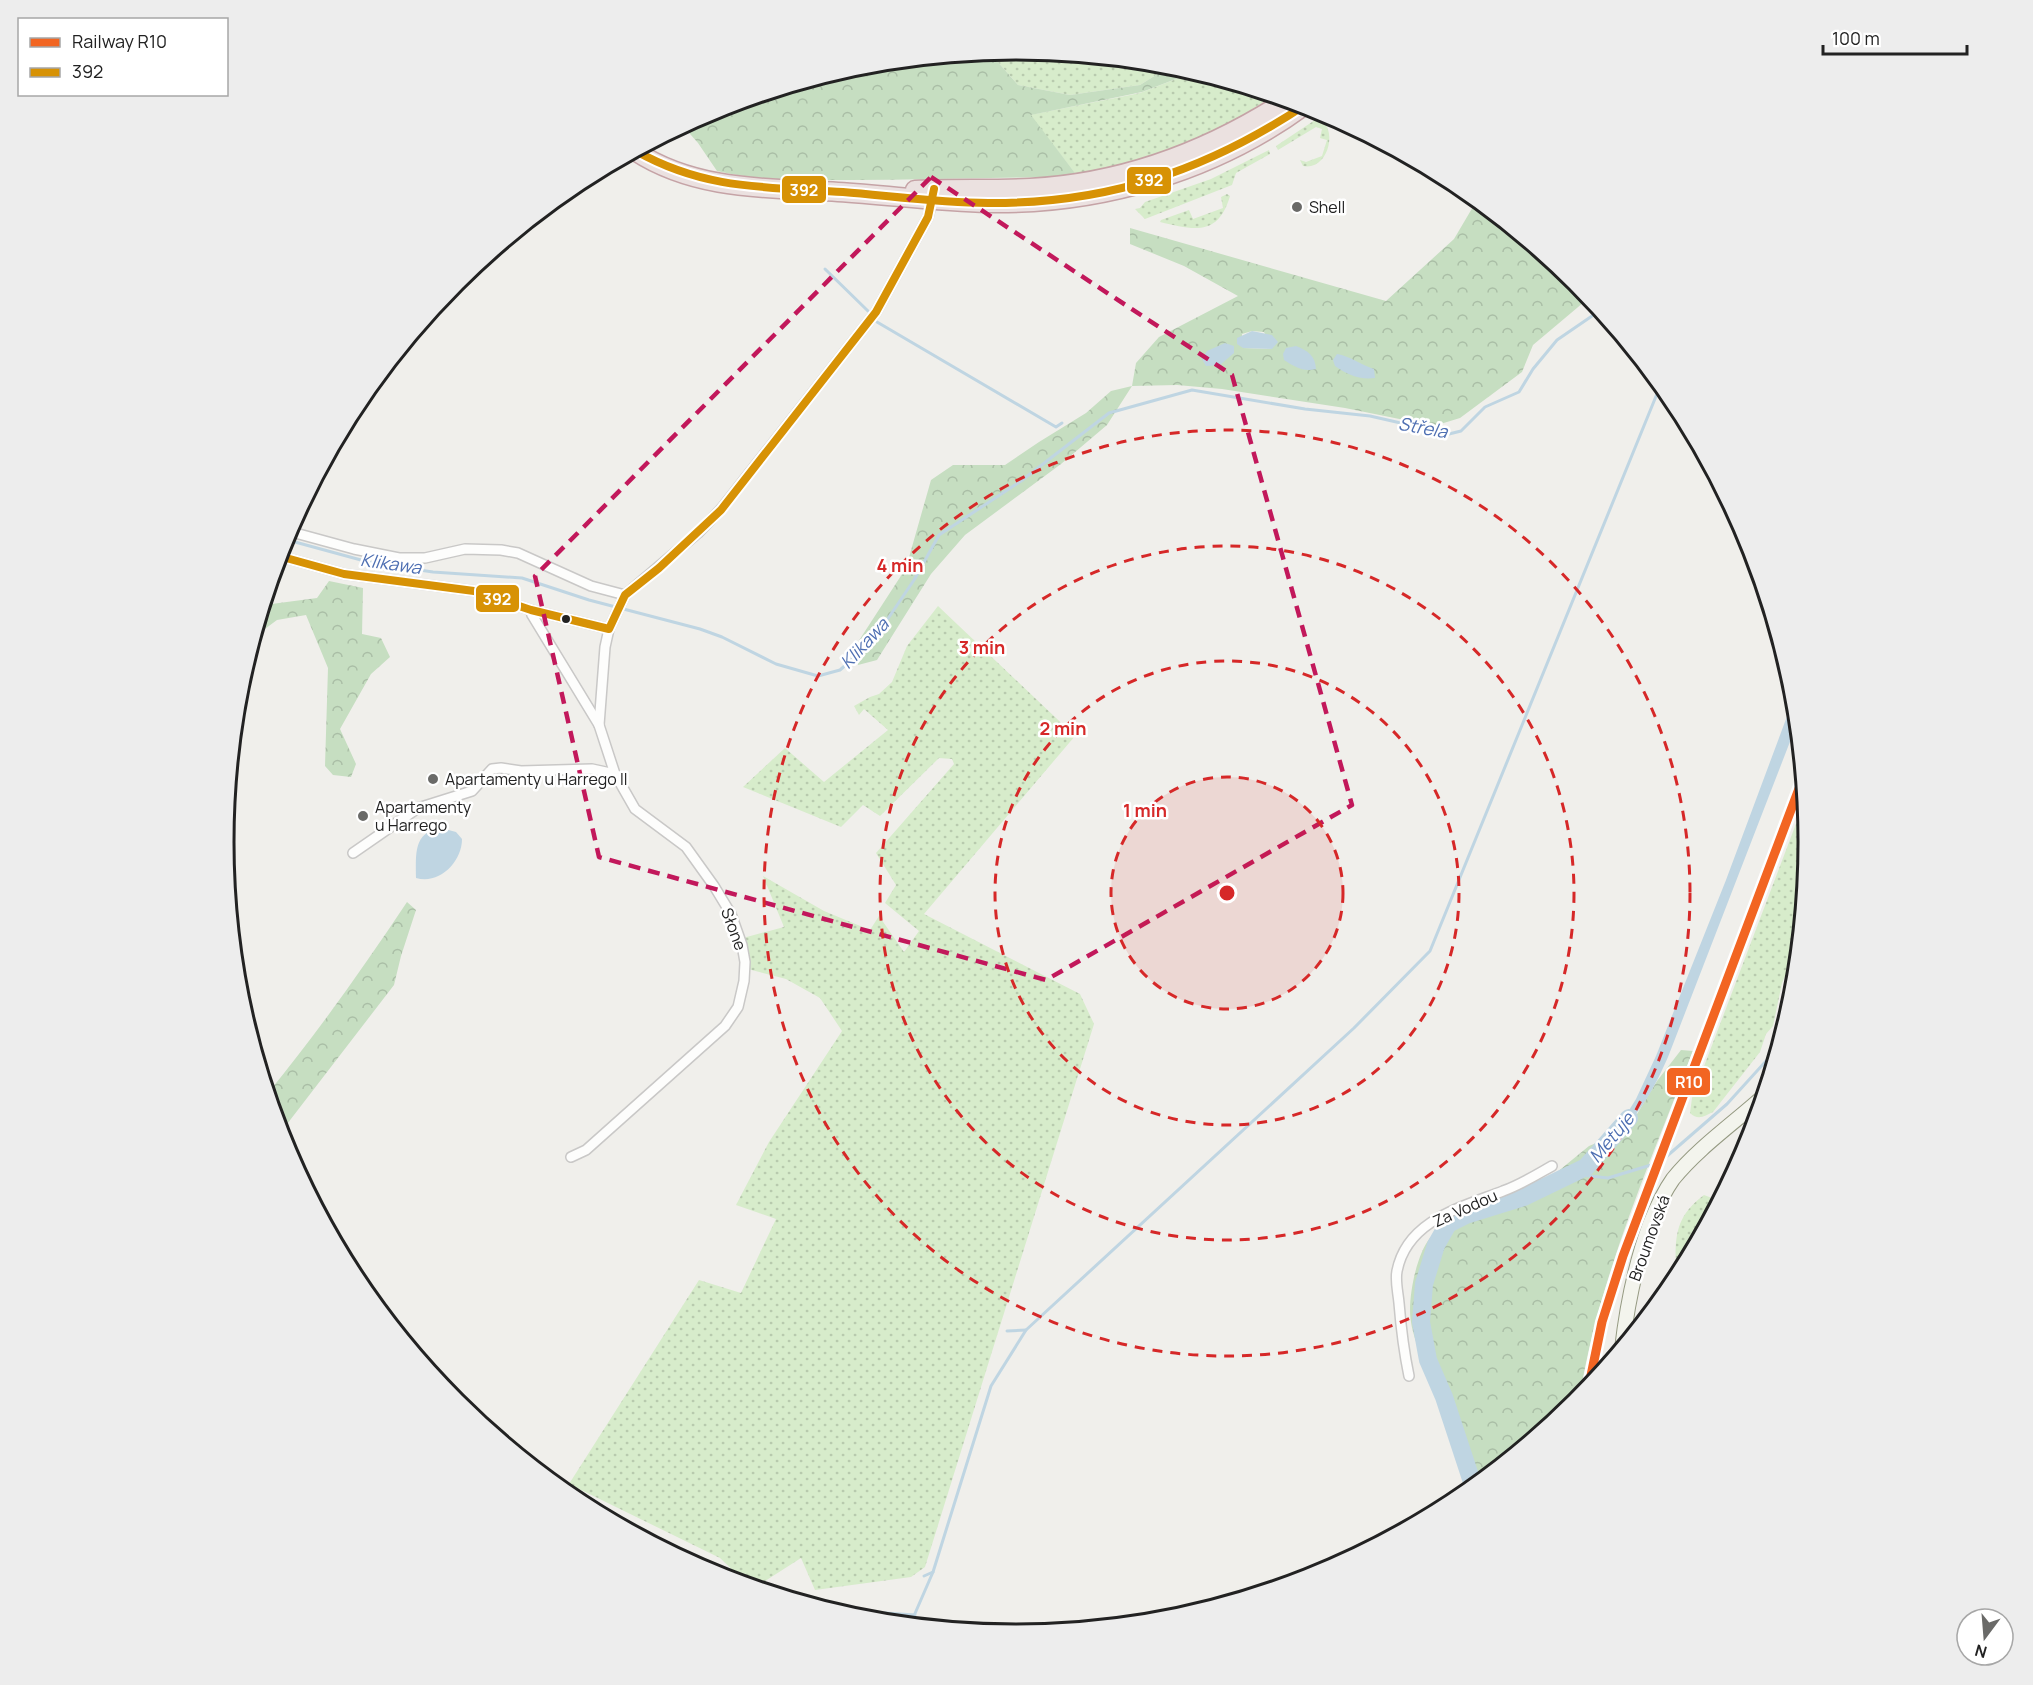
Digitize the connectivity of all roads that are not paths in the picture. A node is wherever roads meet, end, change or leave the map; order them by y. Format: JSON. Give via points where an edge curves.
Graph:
{"nodes":[{"id":1,"x":1278,"y":106,"type":"edge"},
{"id":2,"x":1294,"y":112,"type":"edge"},
{"id":3,"x":643,"y":156,"type":"edge"},
{"id":4,"x":933,"y":195,"type":"junction"},
{"id":5,"x":298,"y":534,"type":"edge"},
{"id":6,"x":288,"y":559,"type":"edge"},
{"id":7,"x":623,"y":599,"type":"junction"},
{"id":8,"x":531,"y":610,"type":"junction"},
{"id":9,"x":609,"y":629,"type":"junction"},
{"id":10,"x":599,"y":725,"type":"junction"},
{"id":11,"x":615,"y":774,"type":"junction"},
{"id":12,"x":353,"y":853,"type":"dead end"},
{"id":13,"x":1752,"y":1106,"type":"edge"},
{"id":14,"x":571,"y":1157,"type":"dead end"},
{"id":15,"x":1552,"y":1166,"type":"dead end"},
{"id":16,"x":1624,"y":1335,"type":"edge"},
{"id":17,"x":1409,"y":1376,"type":"dead end"}],
"edges":[{"from":1,"to":4,"type":"highway","via":[[1209,144],[1127,173],[1076,183]]},
{"from":2,"to":4,"type":"highway","via":[[1221,154],[1124,188],[1035,202],[989,203]]},
{"from":3,"to":4,"type":"highway","via":[[674,170],[745,188]]},
{"from":4,"to":7,"type":"street","via":[[928,217],[876,312],[721,510]]},
{"from":5,"to":7,"type":"street","via":[[399,558],[425,558],[465,549],[518,553]]},
{"from":6,"to":8,"type":"street","via":[[388,582],[466,589]]},
{"from":7,"to":9,"type":"street","name":"Słone"},
{"from":8,"to":9,"type":"street"},
{"from":8,"to":10,"type":"street","name":"Słone"},
{"from":9,"to":10,"type":"street","name":"Słone"},
{"from":10,"to":11,"type":"street","name":"Słone"},
{"from":11,"to":12,"type":"street","via":[[592,769],[492,769],[472,791],[418,808]]},
{"from":11,"to":14,"type":"street","name":"Słone","via":[[635,809],[686,847],[714,886],[731,914],[742,945],[744,981],[738,1007],[715,1037],[586,1150]]},
{"from":13,"to":16,"type":"main road","name":"Broumovská","via":[[1698,1154],[1665,1191],[1634,1272]]},
{"from":15,"to":17,"type":"street","name":"Za Vodou","via":[[1437,1219],[1407,1246],[1397,1272]]}]}
